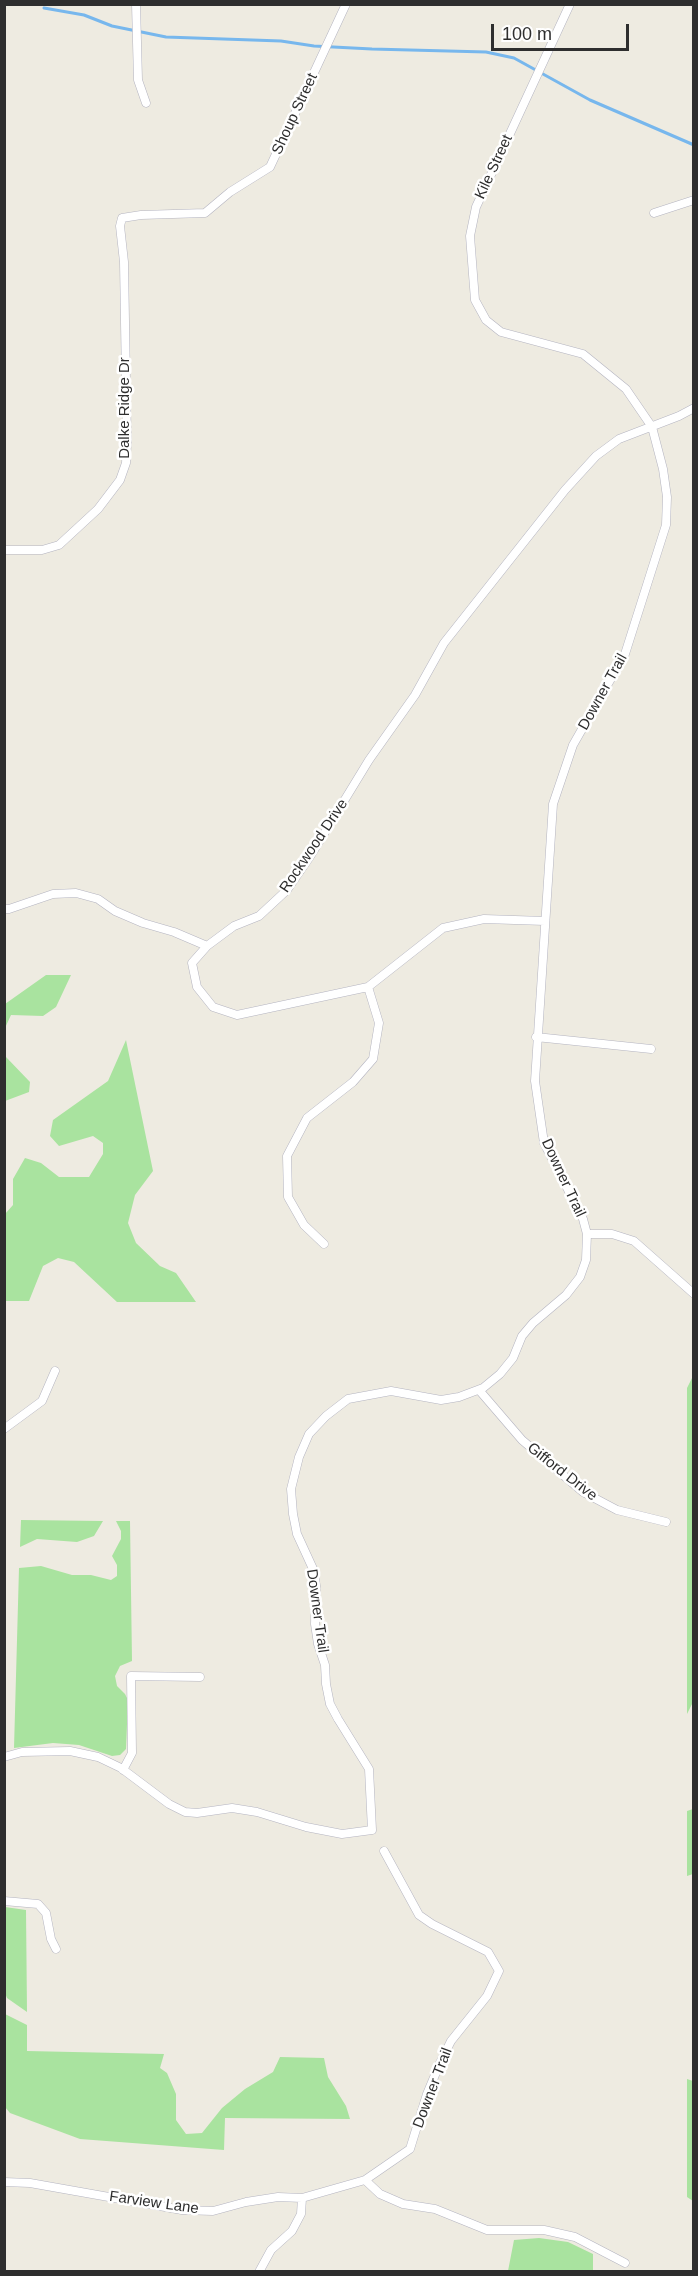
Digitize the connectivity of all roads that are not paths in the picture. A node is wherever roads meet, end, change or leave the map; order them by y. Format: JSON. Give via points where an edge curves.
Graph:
{"nodes":[{"id":1,"x":136,"y":4,"type":"edge"},
{"id":2,"x":346,"y":4,"type":"edge"},
{"id":3,"x":570,"y":4,"type":"edge"},
{"id":4,"x":146,"y":103,"type":"dead end"},
{"id":5,"x":693,"y":200,"type":"edge"},
{"id":6,"x":654,"y":213,"type":"dead end"},
{"id":7,"x":150,"y":215,"type":"joint"},
{"id":8,"x":501,"y":332,"type":"joint"},
{"id":9,"x":693,"y":408,"type":"edge"},
{"id":10,"x":652,"y":427,"type":"junction"},
{"id":11,"x":4,"y":550,"type":"edge"},
{"id":12,"x":4,"y":909,"type":"edge"},
{"id":13,"x":545,"y":921,"type":"junction"},
{"id":14,"x":207,"y":946,"type":"junction"},
{"id":15,"x":368,"y":987,"type":"junction"},
{"id":16,"x":536,"y":1037,"type":"junction"},
{"id":17,"x":651,"y":1049,"type":"dead end"},
{"id":18,"x":587,"y":1234,"type":"junction"},
{"id":19,"x":324,"y":1244,"type":"dead end"},
{"id":20,"x":693,"y":1294,"type":"edge"},
{"id":21,"x":55,"y":1371,"type":"dead end"},
{"id":22,"x":479,"y":1389,"type":"junction"},
{"id":23,"x":4,"y":1430,"type":"edge"},
{"id":24,"x":666,"y":1521,"type":"dead end"},
{"id":25,"x":200,"y":1677,"type":"dead end"},
{"id":26,"x":4,"y":1757,"type":"edge"},
{"id":27,"x":123,"y":1770,"type":"junction"},
{"id":28,"x":384,"y":1851,"type":"dead end"},
{"id":29,"x":4,"y":1901,"type":"edge"},
{"id":30,"x":56,"y":1948,"type":"dead end"},
{"id":31,"x":365,"y":2180,"type":"junction"},
{"id":32,"x":4,"y":2182,"type":"edge"},
{"id":33,"x":302,"y":2198,"type":"junction"},
{"id":34,"x":625,"y":2263,"type":"dead end"},
{"id":35,"x":259,"y":2271,"type":"edge"}],
"edges":[{"from":1,"to":4,"type":"street","via":[[138,80]]},
{"from":2,"to":7,"type":"street","name":"Shoup Street","via":[[270,166],[205,213]]},
{"from":3,"to":8,"type":"street","name":"Kile Street","via":[[476,207],[470,236],[475,300],[486,320]]},
{"from":5,"to":6,"type":"street"},
{"from":7,"to":11,"type":"street","name":"Dalke Ridge Dr","via":[[122,218],[120,226],[127,442],[120,480],[98,509],[59,545],[42,550]]},
{"from":8,"to":10,"type":"street","name":"Downer Trail","via":[[583,354],[626,389]]},
{"from":9,"to":10,"type":"street","name":"Rockwood Drive"},
{"from":10,"to":13,"type":"street","name":"Downer Trail","via":[[663,469],[666,525],[626,654],[573,745],[553,804]]},
{"from":10,"to":14,"type":"street","name":"Rockwood Drive","via":[[619,439],[596,456],[565,490],[444,643],[415,695],[287,890],[258,916],[234,926]]},
{"from":12,"to":14,"type":"street","via":[[53,894],[76,893],[99,899],[115,911]]},
{"from":13,"to":15,"type":"street","name":"Rockwood Drive","via":[[484,919],[443,928]]},
{"from":13,"to":16,"type":"street","name":"Downer Trail"},
{"from":14,"to":15,"type":"street","name":"Rockwood Drive","via":[[192,963],[197,987],[213,1007],[237,1015]]},
{"from":15,"to":19,"type":"street","via":[[379,1023],[372,1059],[353,1082],[307,1118],[286,1156],[288,1197],[304,1225]]},
{"from":16,"to":17,"type":"street"},
{"from":16,"to":18,"type":"street","name":"Downer Trail","via":[[535,1081],[544,1143],[574,1198]]},
{"from":18,"to":20,"type":"street","via":[[612,1234],[634,1241]]},
{"from":18,"to":22,"type":"street","name":"Downer Trail","via":[[586,1260],[580,1277],[566,1295],[532,1323],[500,1374]]},
{"from":21,"to":23,"type":"street","via":[[42,1401]]},
{"from":22,"to":24,"type":"street","name":"Gifford Drive","via":[[522,1440],[583,1492],[617,1510]]},
{"from":22,"to":27,"type":"street","name":"Downer Trail","via":[[441,1400],[391,1391],[348,1400],[309,1434],[291,1489],[297,1534],[314,1571],[315,1624],[330,1704],[369,1769],[372,1830],[342,1834],[232,1808],[185,1812]]},
{"from":25,"to":27,"type":"street","via":[[131,1676],[132,1753]]},
{"from":26,"to":27,"type":"street","via":[[22,1752],[70,1751],[98,1757]]},
{"from":28,"to":31,"type":"street","name":"Downer Trail","via":[[419,1915],[488,1952],[499,1971],[487,1996],[451,2041],[440,2063],[410,2149]]},
{"from":29,"to":30,"type":"street","via":[[38,1904],[46,1913]]},
{"from":31,"to":33,"type":"street","name":"Downer Trail"},
{"from":31,"to":34,"type":"street","via":[[380,2194],[403,2204],[435,2209],[487,2230],[544,2230],[575,2237]]},
{"from":32,"to":33,"type":"street","name":"Farview Lane","via":[[30,2183],[182,2210],[213,2211],[278,2197]]},
{"from":33,"to":35,"type":"street","via":[[301,2214],[292,2231],[271,2250]]}]}
